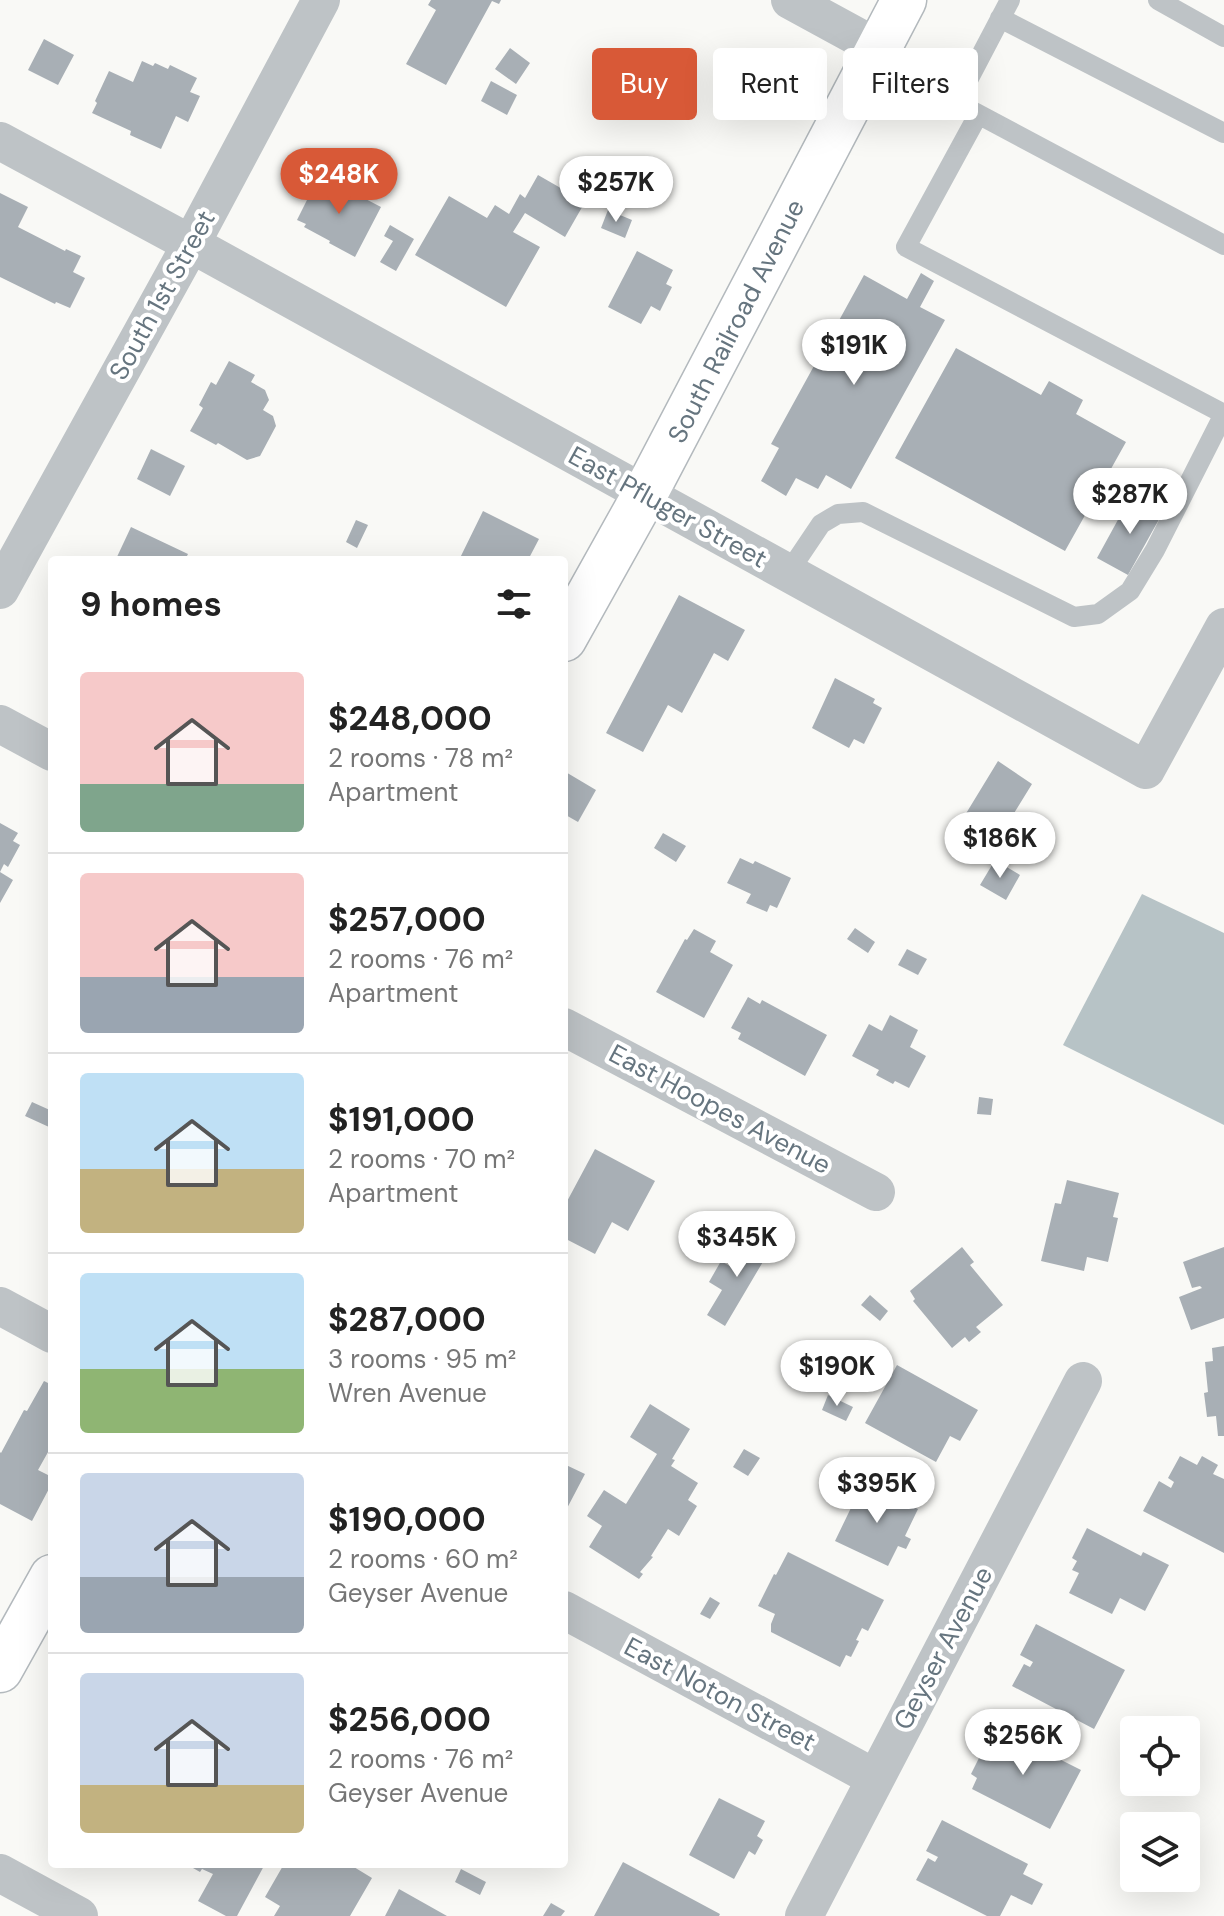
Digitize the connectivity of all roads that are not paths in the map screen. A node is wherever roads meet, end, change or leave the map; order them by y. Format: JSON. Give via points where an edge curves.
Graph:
{"nodes":[{"id":1,"x":321,"y":0,"type":"edge"},
{"id":2,"x":790,"y":0,"type":"edge"},
{"id":3,"x":904,"y":0,"type":"edge"},
{"id":4,"x":1158,"y":0,"type":"edge"},
{"id":5,"x":1005,"y":9,"type":"edge"},
{"id":6,"x":1224,"y":37,"type":"edge"},
{"id":7,"x":878,"y":48,"type":"joint"},
{"id":8,"x":978,"y":61,"type":"edge"},
{"id":9,"x":843,"y":115,"type":"edge"},
{"id":10,"x":978,"y":115,"type":"edge"},
{"id":11,"x":975,"y":120,"type":"edge"},
{"id":12,"x":1224,"y":133,"type":"edge"},
{"id":13,"x":0,"y":141,"type":"edge"},
{"id":14,"x":191,"y":244,"type":"junction"},
{"id":15,"x":1224,"y":245,"type":"edge"},
{"id":16,"x":645,"y":494,"type":"junction"},
{"id":17,"x":788,"y":573,"type":"junction"},
{"id":18,"x":0,"y":590,"type":"edge"},
{"id":19,"x":1224,"y":627,"type":"edge"},
{"id":20,"x":568,"y":632,"type":"edge"},
{"id":21,"x":0,"y":724,"type":"edge"},
{"id":22,"x":48,"y":750,"type":"edge"},
{"id":23,"x":568,"y":1029,"type":"edge"},
{"id":24,"x":876,"y":1192,"type":"dead end"},
{"id":25,"x":0,"y":1306,"type":"edge"},
{"id":26,"x":48,"y":1332,"type":"edge"},
{"id":27,"x":1083,"y":1381,"type":"dead end"},
{"id":28,"x":48,"y":1584,"type":"edge"},
{"id":29,"x":568,"y":1612,"type":"edge"},
{"id":30,"x":0,"y":1670,"type":"edge"},
{"id":31,"x":875,"y":1778,"type":"junction"},
{"id":32,"x":0,"y":1873,"type":"edge"},
{"id":33,"x":79,"y":1916,"type":"edge"},
{"id":34,"x":804,"y":1916,"type":"edge"}],
"edges":[{"from":1,"to":14,"type":"street","name":"South 1st Street"},
{"from":2,"to":7,"type":"street"},
{"from":3,"to":7,"type":"street","name":"South Railroad Avenue"},
{"from":4,"to":6,"type":"lane"},
{"from":5,"to":8,"type":"lane"},
{"from":5,"to":12,"type":"lane"},
{"from":9,"to":16,"type":"street","name":"South Railroad Avenue"},
{"from":10,"to":15,"type":"lane"},
{"from":11,"to":17,"type":"lane","via":[[906,247],[1224,414],[1130,591],[1098,614],[1074,617],[863,512],[838,514],[821,524]]},
{"from":13,"to":14,"type":"street","name":"East Pfluger Street"},
{"from":14,"to":16,"type":"street","name":"East Pfluger Street"},
{"from":14,"to":18,"type":"street","name":"South 1st Street"},
{"from":16,"to":17,"type":"street","name":"East Pfluger Street"},
{"from":16,"to":20,"type":"street","name":"South Railroad Avenue"},
{"from":17,"to":19,"type":"street","name":"East Pfluger Street","via":[[1146,770]]},
{"from":21,"to":22,"type":"street"},
{"from":23,"to":24,"type":"street","name":"East Hoopes Avenue"},
{"from":25,"to":26,"type":"street"},
{"from":27,"to":31,"type":"street","name":"Geyser Avenue"},
{"from":28,"to":30,"type":"street"},
{"from":29,"to":31,"type":"street","name":"East Noton Street"},
{"from":31,"to":34,"type":"street","name":"Geyser Avenue"},
{"from":32,"to":33,"type":"street"}]}
